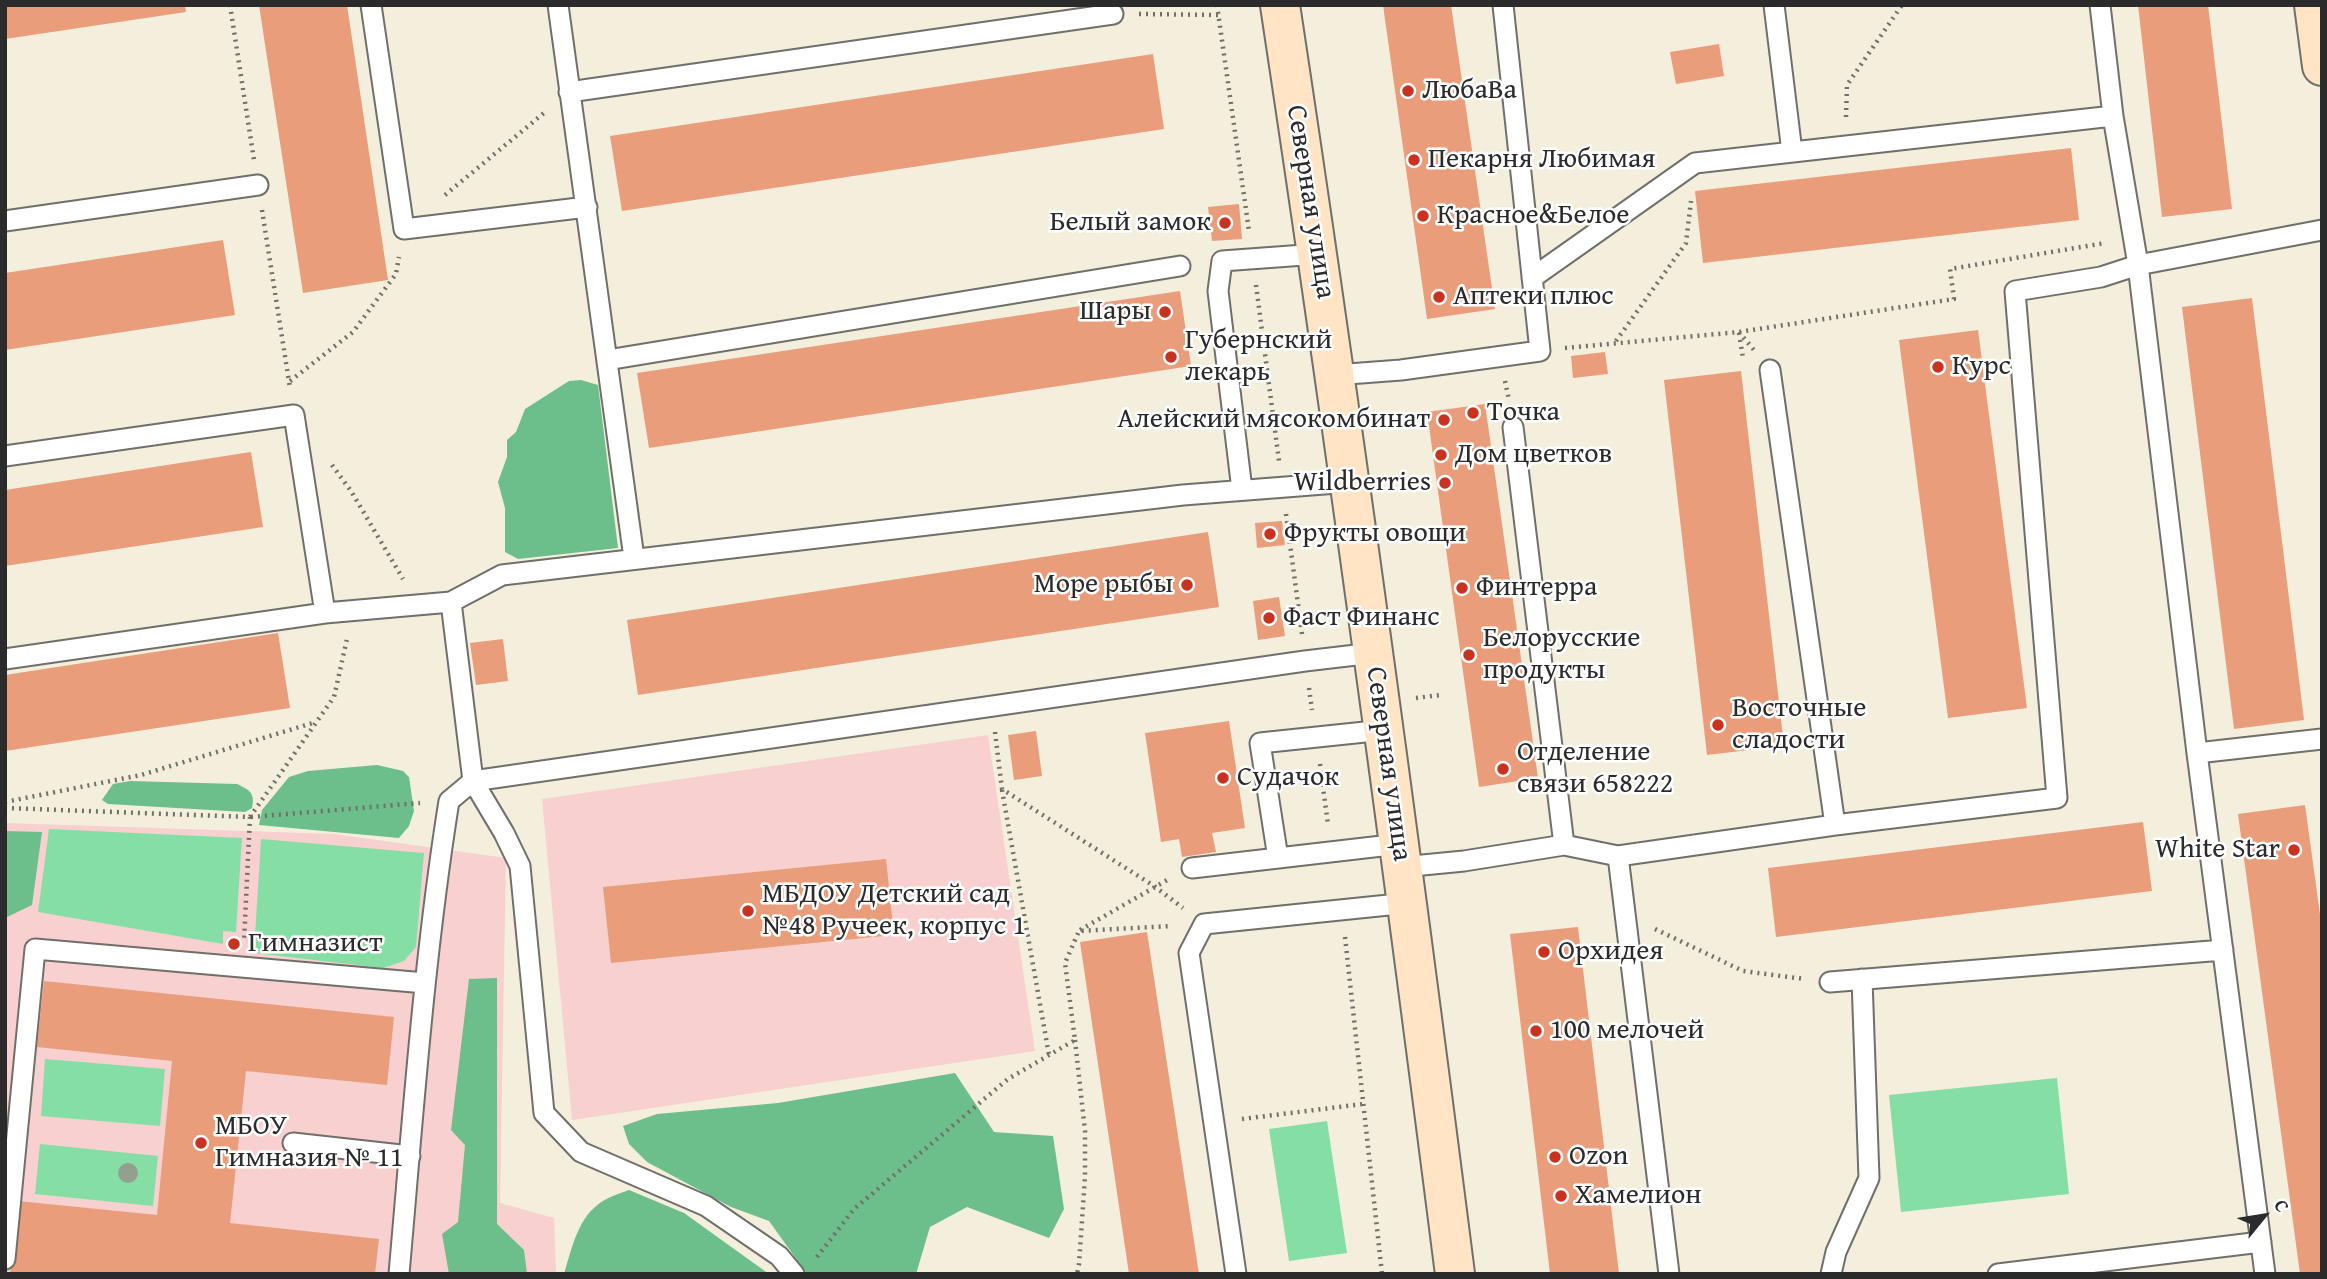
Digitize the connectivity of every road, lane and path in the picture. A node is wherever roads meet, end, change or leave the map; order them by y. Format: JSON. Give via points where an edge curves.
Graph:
{"nodes":[{"id":1,"x":230,"y":5,"type":"edge"},
{"id":2,"x":371,"y":5,"type":"edge"},
{"id":3,"x":558,"y":5,"type":"edge"},
{"id":4,"x":1217,"y":5,"type":"edge"},
{"id":5,"x":1280,"y":5,"type":"edge"},
{"id":6,"x":1503,"y":5,"type":"edge"},
{"id":7,"x":1774,"y":5,"type":"edge"},
{"id":8,"x":1902,"y":5,"type":"edge"},
{"id":9,"x":2100,"y":5,"type":"edge"},
{"id":10,"x":2314,"y":5,"type":"edge"},
{"id":11,"x":1113,"y":13,"type":"joint"},
{"id":12,"x":1219,"y":15,"type":"junction"},
{"id":13,"x":2322,"y":66,"type":"edge"},
{"id":14,"x":569,"y":92,"type":"junction"},
{"id":15,"x":2113,"y":116,"type":"junction"},
{"id":16,"x":1845,"y":146,"type":"junction"},
{"id":17,"x":1792,"y":152,"type":"junction"},
{"id":18,"x":1695,"y":163,"type":"junction"},
{"id":19,"x":258,"y":185,"type":"junction"},
{"id":20,"x":587,"y":207,"type":"junction"},
{"id":21,"x":5,"y":221,"type":"edge"},
{"id":22,"x":404,"y":229,"type":"junction"},
{"id":23,"x":2322,"y":230,"type":"edge"},
{"id":24,"x":1318,"y":254,"type":"junction"},
{"id":25,"x":1253,"y":258,"type":"junction"},
{"id":26,"x":2138,"y":265,"type":"junction"},
{"id":27,"x":1180,"y":266,"type":"dead end"},
{"id":28,"x":1532,"y":278,"type":"junction"},
{"id":29,"x":1954,"y":299,"type":"dead end"},
{"id":30,"x":1739,"y":332,"type":"junction"},
{"id":31,"x":1615,"y":342,"type":"junction"},
{"id":32,"x":1540,"y":351,"type":"junction"},
{"id":33,"x":1501,"y":356,"type":"junction"},
{"id":34,"x":607,"y":360,"type":"junction"},
{"id":35,"x":1770,"y":370,"type":"dead end"},
{"id":36,"x":1745,"y":371,"type":"dead end"},
{"id":37,"x":1335,"y":375,"type":"junction"},
{"id":38,"x":289,"y":382,"type":"junction"},
{"id":39,"x":294,"y":415,"type":"junction"},
{"id":40,"x":1513,"y":428,"type":"joint"},
{"id":41,"x":5,"y":456,"type":"edge"},
{"id":42,"x":1350,"y":482,"type":"junction"},
{"id":43,"x":1241,"y":490,"type":"junction"},
{"id":44,"x":634,"y":558,"type":"junction"},
{"id":45,"x":451,"y":602,"type":"junction"},
{"id":46,"x":418,"y":605,"type":"junction"},
{"id":47,"x":354,"y":611,"type":"junction"},
{"id":48,"x":326,"y":613,"type":"junction"},
{"id":49,"x":1373,"y":653,"type":"junction"},
{"id":50,"x":5,"y":659,"type":"edge"},
{"id":51,"x":993,"y":708,"type":"junction"},
{"id":52,"x":316,"y":722,"type":"junction"},
{"id":53,"x":1384,"y":730,"type":"junction"},
{"id":54,"x":2322,"y":739,"type":"edge"},
{"id":55,"x":2197,"y":753,"type":"junction"},
{"id":56,"x":473,"y":781,"type":"junction"},
{"id":57,"x":1002,"y":789,"type":"junction"},
{"id":58,"x":449,"y":801,"type":"junction"},
{"id":59,"x":5,"y":802,"type":"edge"},
{"id":60,"x":5,"y":808,"type":"edge"},
{"id":61,"x":250,"y":817,"type":"junction"},
{"id":62,"x":1835,"y":825,"type":"junction"},
{"id":63,"x":1564,"y":845,"type":"junction"},
{"id":64,"x":1618,"y":856,"type":"junction"},
{"id":65,"x":1278,"y":858,"type":"junction"},
{"id":66,"x":1192,"y":868,"type":"joint"},
{"id":67,"x":1403,"y":871,"type":"junction"},
{"id":68,"x":1154,"y":886,"type":"junction"},
{"id":69,"x":1625,"y":914,"type":"junction"},
{"id":70,"x":1203,"y":924,"type":"junction"},
{"id":71,"x":1079,"y":931,"type":"junction"},
{"id":72,"x":2224,"y":950,"type":"junction"},
{"id":73,"x":243,"y":967,"type":"junction"},
{"id":74,"x":1862,"y":979,"type":"junction"},
{"id":75,"x":1830,"y":982,"type":"joint"},
{"id":76,"x":425,"y":983,"type":"junction"},
{"id":77,"x":1075,"y":1040,"type":"junction"},
{"id":78,"x":1049,"y":1055,"type":"junction"},
{"id":79,"x":1363,"y":1104,"type":"dead end"},
{"id":80,"x":1214,"y":1122,"type":"junction"},
{"id":81,"x":293,"y":1143,"type":"dead end"},
{"id":82,"x":410,"y":1156,"type":"junction"},
{"id":83,"x":2261,"y":1242,"type":"junction"},
{"id":84,"x":5,"y":1259,"type":"edge"},
{"id":85,"x":811,"y":1263,"type":"dead end"},
{"id":86,"x":400,"y":1274,"type":"edge"},
{"id":87,"x":793,"y":1274,"type":"edge"},
{"id":88,"x":1077,"y":1274,"type":"edge"},
{"id":89,"x":1236,"y":1274,"type":"edge"},
{"id":90,"x":1455,"y":1274,"type":"edge"},
{"id":91,"x":1669,"y":1274,"type":"edge"},
{"id":92,"x":1831,"y":1274,"type":"edge"},
{"id":93,"x":1998,"y":1274,"type":"edge"},
{"id":94,"x":2265,"y":1274,"type":"edge"}],
"edges":[{"from":1,"to":19,"type":"path"},
{"from":2,"to":22,"type":"lane"},
{"from":3,"to":14,"type":"lane"},
{"from":4,"to":12,"type":"path"},
{"from":5,"to":24,"type":"main road","name":"Северная улица"},
{"from":6,"to":28,"type":"lane"},
{"from":7,"to":17,"type":"lane"},
{"from":8,"to":16,"type":"path","via":[[1847,85]]},
{"from":9,"to":15,"type":"lane"},
{"from":10,"to":13,"type":"main road"},
{"from":11,"to":12,"type":"path"},
{"from":11,"to":14,"type":"lane"},
{"from":12,"to":25,"type":"path"},
{"from":14,"to":20,"type":"lane"},
{"from":14,"to":22,"type":"path"},
{"from":15,"to":16,"type":"lane"},
{"from":15,"to":26,"type":"lane"},
{"from":16,"to":17,"type":"lane"},
{"from":17,"to":18,"type":"lane"},
{"from":18,"to":28,"type":"lane"},
{"from":18,"to":31,"type":"path","via":[[1686,243]]},
{"from":19,"to":21,"type":"lane"},
{"from":19,"to":38,"type":"path"},
{"from":20,"to":22,"type":"lane"},
{"from":20,"to":34,"type":"lane"},
{"from":22,"to":38,"type":"path","via":[[396,274],[353,332]]},
{"from":23,"to":26,"type":"lane"},
{"from":24,"to":25,"type":"lane"},
{"from":24,"to":37,"type":"main road","name":"Северная улица"},
{"from":25,"to":43,"type":"lane","via":[[1222,261],[1218,291]]},
{"from":26,"to":55,"type":"lane"},
{"from":26,"to":62,"type":"lane","via":[[2101,277],[2015,291],[2057,798]]},
{"from":27,"to":34,"type":"lane"},
{"from":28,"to":32,"type":"lane"},
{"from":29,"to":30,"type":"path"},
{"from":30,"to":31,"type":"path"},
{"from":30,"to":36,"type":"path"},
{"from":31,"to":32,"type":"path"},
{"from":32,"to":33,"type":"lane"},
{"from":33,"to":37,"type":"lane"},
{"from":33,"to":40,"type":"path"},
{"from":34,"to":44,"type":"lane"},
{"from":35,"to":62,"type":"lane"},
{"from":37,"to":42,"type":"main road","name":"Северная улица"},
{"from":38,"to":39,"type":"path"},
{"from":39,"to":41,"type":"lane"},
{"from":39,"to":46,"type":"path","via":[[351,491]]},
{"from":39,"to":48,"type":"lane"},
{"from":40,"to":63,"type":"lane"},
{"from":42,"to":43,"type":"lane"},
{"from":42,"to":49,"type":"main road","name":"Северная улица"},
{"from":43,"to":44,"type":"lane"},
{"from":44,"to":45,"type":"lane","via":[[502,575]]},
{"from":45,"to":46,"type":"lane"},
{"from":45,"to":56,"type":"lane"},
{"from":46,"to":47,"type":"lane"},
{"from":47,"to":48,"type":"lane"},
{"from":47,"to":52,"type":"path","via":[[334,697]]},
{"from":48,"to":50,"type":"lane"},
{"from":49,"to":51,"type":"lane"},
{"from":49,"to":53,"type":"main road","name":"Северная улица"},
{"from":51,"to":56,"type":"lane"},
{"from":51,"to":57,"type":"path"},
{"from":52,"to":59,"type":"path","via":[[141,775]]},
{"from":52,"to":61,"type":"path"},
{"from":53,"to":65,"type":"lane","via":[[1261,743]]},
{"from":53,"to":67,"type":"main road","name":"Северная улица"},
{"from":54,"to":55,"type":"lane"},
{"from":55,"to":72,"type":"lane"},
{"from":56,"to":58,"type":"lane"},
{"from":56,"to":87,"type":"lane","via":[[520,866],[544,1114],[581,1152],[706,1206],[779,1256]]},
{"from":57,"to":68,"type":"path"},
{"from":57,"to":78,"type":"path"},
{"from":58,"to":61,"type":"path"},
{"from":58,"to":76,"type":"lane"},
{"from":60,"to":61,"type":"path"},
{"from":61,"to":73,"type":"path"},
{"from":62,"to":64,"type":"lane"},
{"from":63,"to":64,"type":"lane"},
{"from":63,"to":67,"type":"lane"},
{"from":64,"to":69,"type":"lane"},
{"from":65,"to":66,"type":"lane"},
{"from":65,"to":67,"type":"lane"},
{"from":66,"to":68,"type":"path"},
{"from":67,"to":70,"type":"lane"},
{"from":67,"to":90,"type":"main road","name":"Северная улица"},
{"from":68,"to":70,"type":"path"},
{"from":68,"to":71,"type":"path"},
{"from":69,"to":75,"type":"path","via":[[1743,971]]},
{"from":69,"to":91,"type":"lane"},
{"from":70,"to":71,"type":"path"},
{"from":70,"to":80,"type":"lane","via":[[1189,953]]},
{"from":71,"to":77,"type":"path","via":[[1065,963]]},
{"from":72,"to":74,"type":"lane"},
{"from":72,"to":83,"type":"lane"},
{"from":73,"to":76,"type":"lane"},
{"from":73,"to":84,"type":"lane","via":[[36,950]]},
{"from":74,"to":75,"type":"lane"},
{"from":74,"to":92,"type":"lane","via":[[1868,1178]]},
{"from":76,"to":82,"type":"lane"},
{"from":77,"to":78,"type":"path"},
{"from":77,"to":88,"type":"path","via":[[1085,1131]]},
{"from":78,"to":85,"type":"path","via":[[1008,1079],[854,1209]]},
{"from":79,"to":80,"type":"path"},
{"from":80,"to":89,"type":"lane"},
{"from":81,"to":82,"type":"lane"},
{"from":82,"to":86,"type":"lane"},
{"from":83,"to":93,"type":"lane"},
{"from":83,"to":94,"type":"lane"}]}
